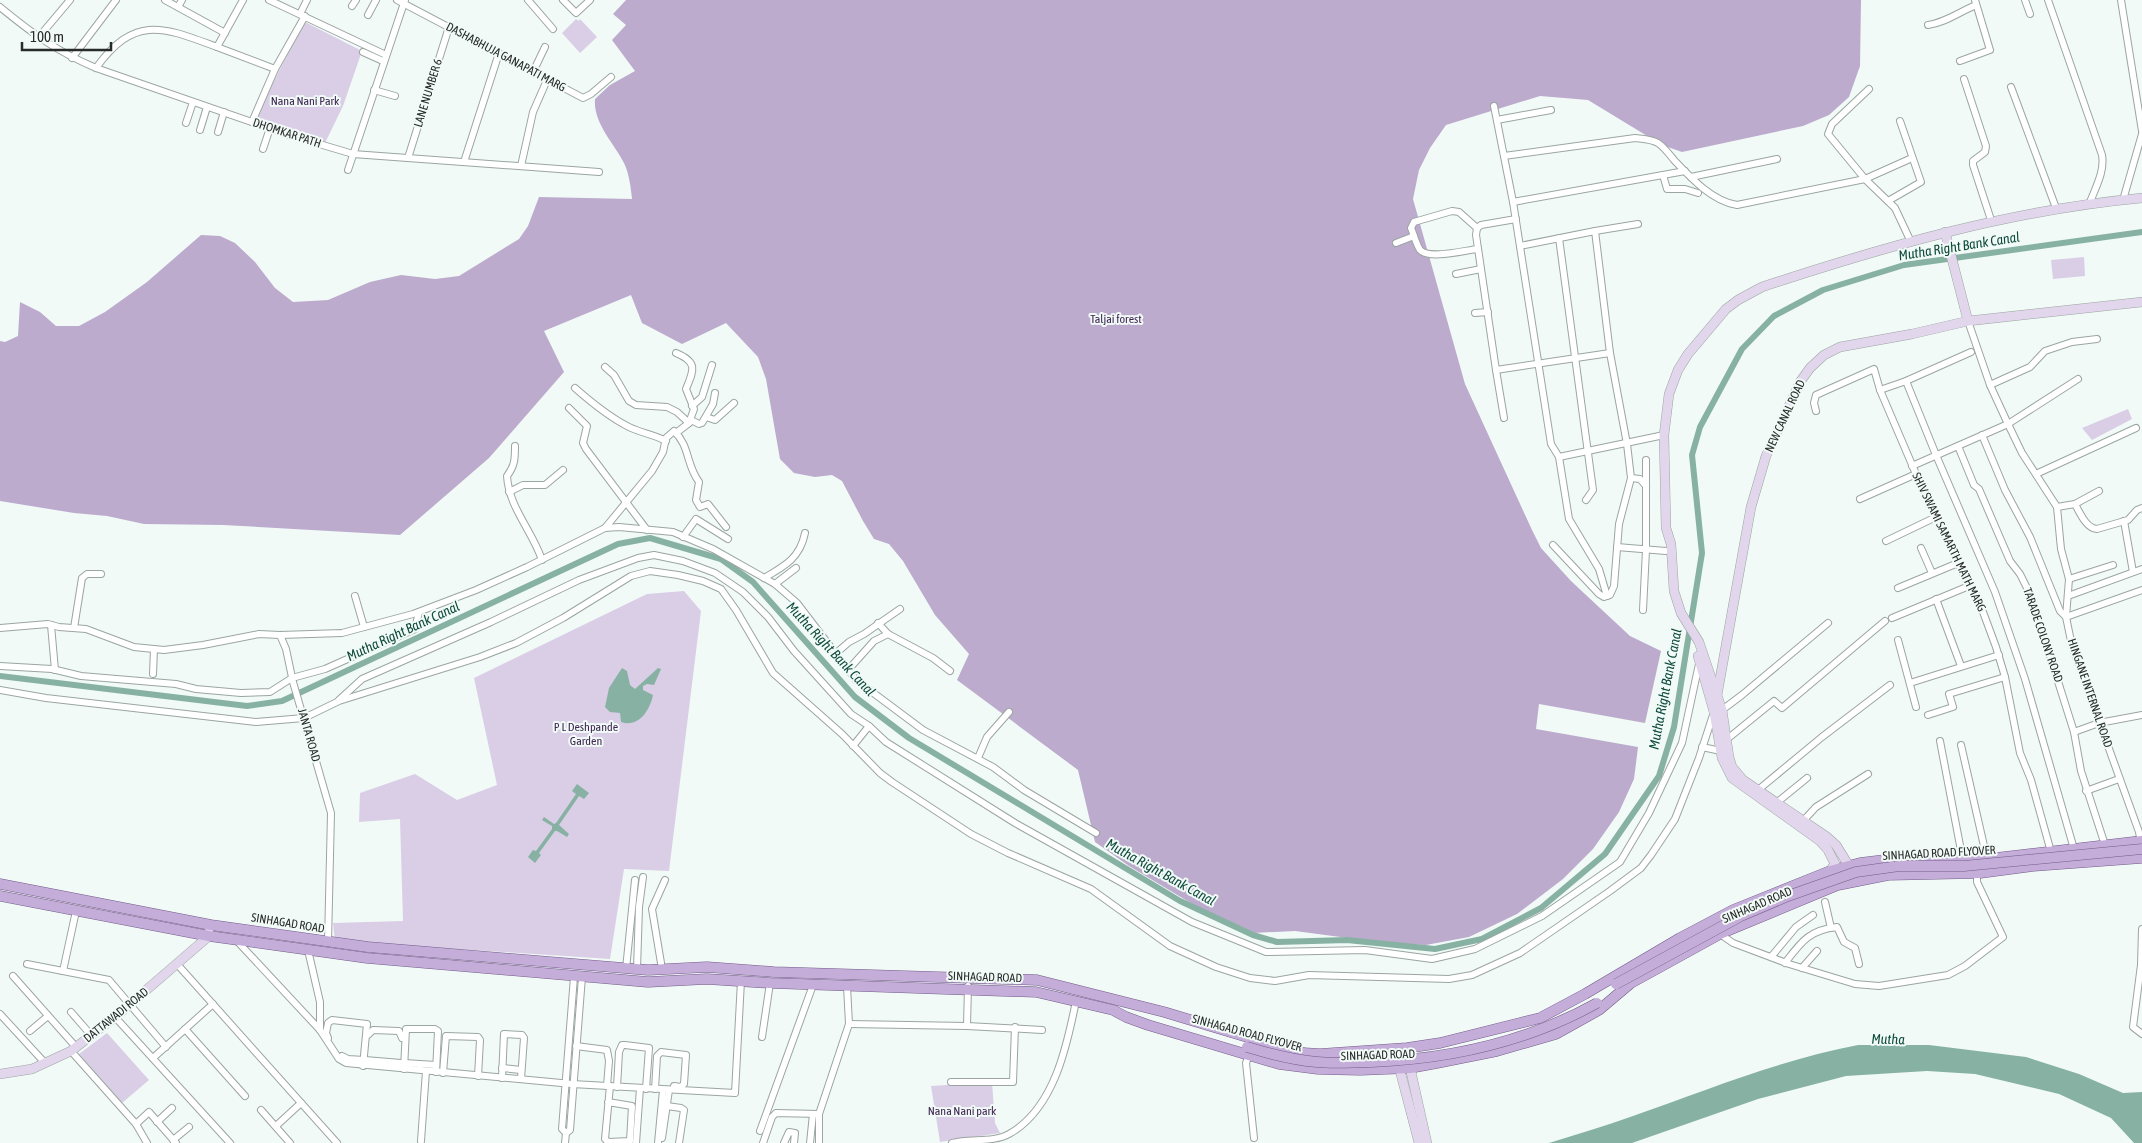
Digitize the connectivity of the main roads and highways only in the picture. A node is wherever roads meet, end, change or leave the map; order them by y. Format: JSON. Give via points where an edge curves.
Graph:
{"nodes":[{"id":1,"x":2141,"y":840,"type":"edge"},
{"id":2,"x":2142,"y":854,"type":"edge"},
{"id":3,"x":2142,"y":858,"type":"edge"},
{"id":4,"x":1888,"y":876,"type":"junction"},
{"id":5,"x":0,"y":884,"type":"edge"},
{"id":6,"x":0,"y":896,"type":"edge"},
{"id":7,"x":579,"y":965,"type":"junction"},
{"id":8,"x":578,"y":977,"type":"junction"},
{"id":9,"x":1631,"y":983,"type":"junction"},
{"id":10,"x":1585,"y":994,"type":"junction"},
{"id":11,"x":1113,"y":1010,"type":"joint"},
{"id":12,"x":1248,"y":1051,"type":"junction"}],
"edges":[{"from":1,"to":10,"type":"main road","name":"SINHAGAD ROAD FLYOVER","bridge":true,"via":[[1964,866],[1899,866],[1856,872],[1748,912],[1616,984]]},
{"from":1,"to":10,"type":"main road","name":"SINHAGAD ROAD","via":[[1963,861],[1892,859],[1830,871],[1733,910]]},
{"from":2,"to":4,"type":"main road","name":"SINHAGAD ROAD FLYOVER","bridge":true,"via":[[1977,869],[1912,870]]},
{"from":3,"to":4,"type":"main road","name":"SINHAGAD ROAD","via":[[1977,873]]},
{"from":4,"to":9,"type":"main road","name":"SINHAGAD ROAD","via":[[1838,885],[1720,934]]},
{"from":5,"to":7,"type":"main road","name":"SINHAGAD ROAD","via":[[211,925],[328,942]]},
{"from":6,"to":8,"type":"main road","name":"SINHAGAD ROAD","via":[[209,936],[346,956]]},
{"from":7,"to":8,"type":"main road"},
{"from":7,"to":10,"type":"main road","name":"SINHAGAD ROAD","via":[[1037,980],[1164,1012],[1304,1053],[1320,1054],[1440,1044],[1540,1018]]},
{"from":8,"to":11,"type":"main road","name":"SINHAGAD ROAD","via":[[648,982],[706,979],[1036,992]]},
{"from":9,"to":12,"type":"main road","name":"SINHAGAD ROAD FLYOVER","bridge":true,"via":[[1558,1024],[1533,1034],[1434,1057],[1320,1063]]},
{"from":9,"to":12,"type":"main road","name":"SINHAGAD ROAD","via":[[1599,1010],[1556,1034],[1497,1051],[1405,1068],[1318,1069],[1279,1064]]},
{"from":11,"to":12,"type":"main road","name":"SINHAGAD ROAD FLYOVER"}]}
